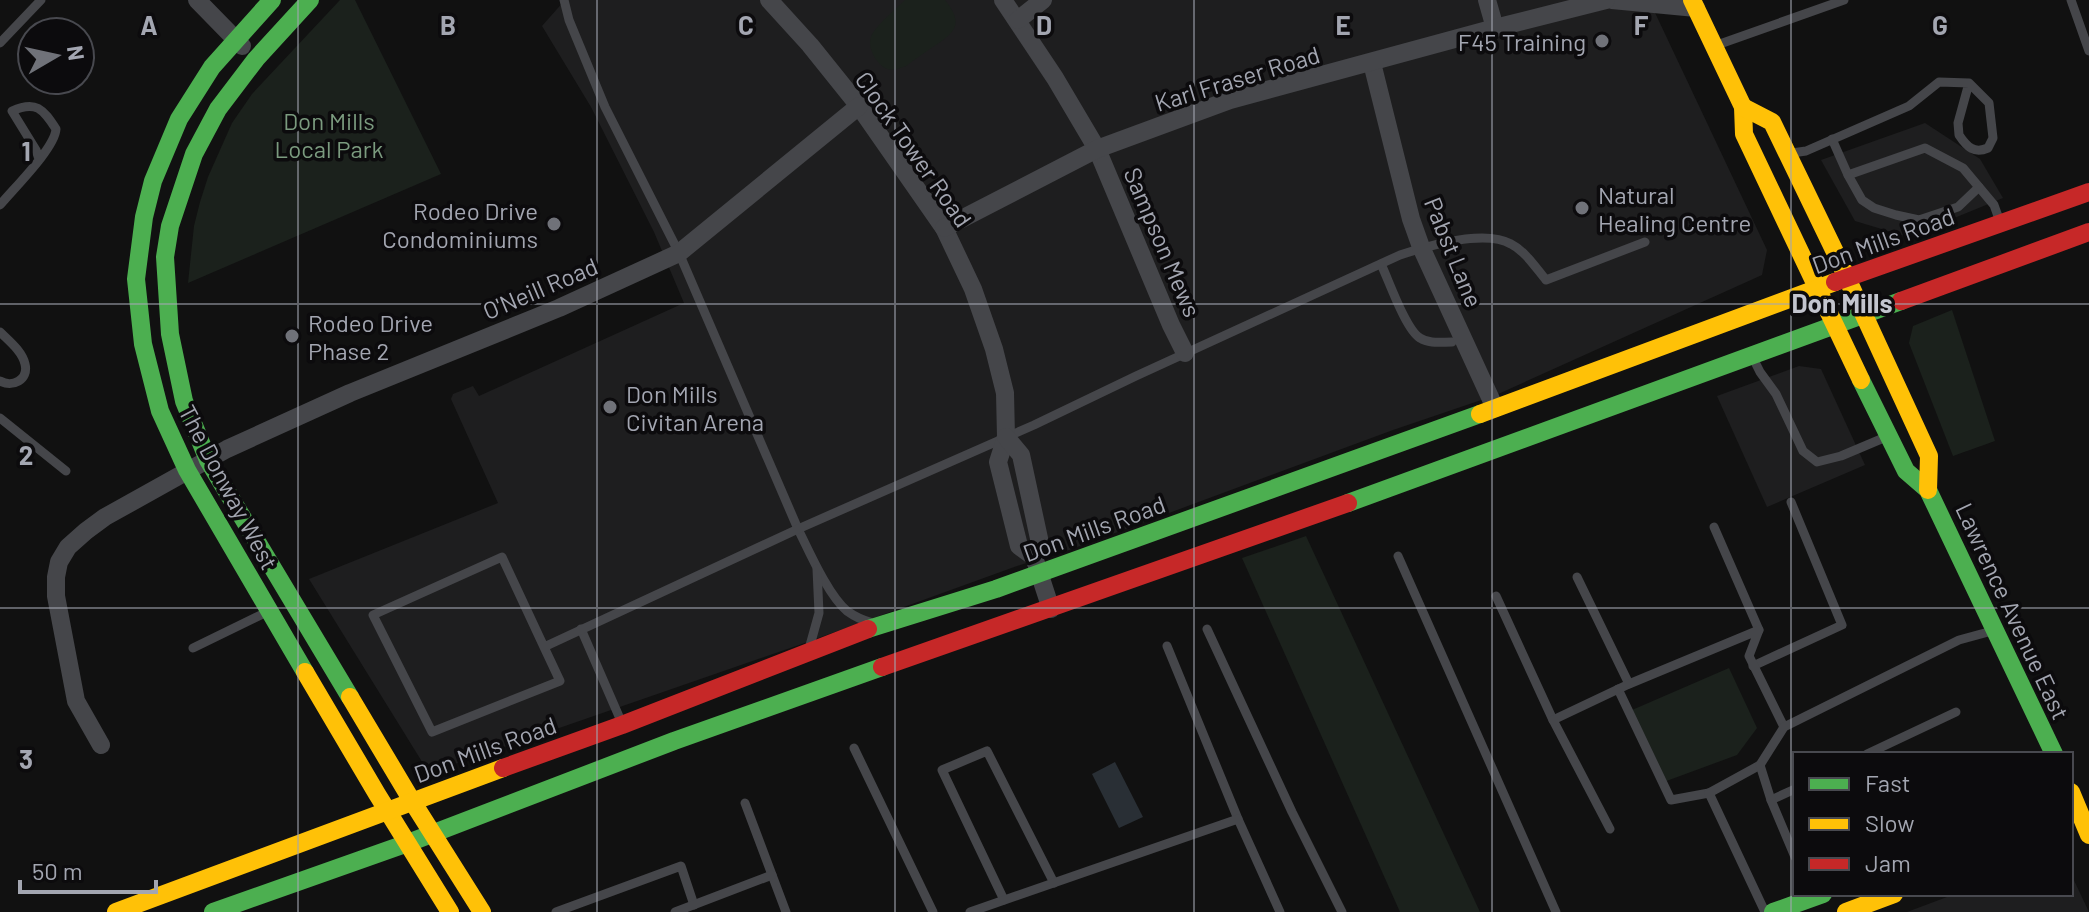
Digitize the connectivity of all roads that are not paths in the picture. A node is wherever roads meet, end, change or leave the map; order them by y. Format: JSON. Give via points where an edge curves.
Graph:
{"nodes":[{"id":1,"x":41,"y":0,"type":"edge"},
{"id":2,"x":197,"y":0,"type":"edge"},
{"id":3,"x":272,"y":0,"type":"edge"},
{"id":4,"x":310,"y":0,"type":"edge"},
{"id":5,"x":564,"y":0,"type":"edge"},
{"id":6,"x":769,"y":0,"type":"edge"},
{"id":7,"x":1003,"y":0,"type":"edge"},
{"id":8,"x":1043,"y":0,"type":"edge"},
{"id":9,"x":1487,"y":0,"type":"edge"},
{"id":10,"x":1609,"y":0,"type":"edge"},
{"id":11,"x":1844,"y":0,"type":"edge"},
{"id":12,"x":2071,"y":0,"type":"edge"},
{"id":13,"x":1694,"y":4,"type":"edge"},
{"id":14,"x":1018,"y":20,"type":"junction"},
{"id":15,"x":1495,"y":28,"type":"junction"},
{"id":16,"x":236,"y":39,"type":"junction"},
{"id":17,"x":0,"y":43,"type":"edge"},
{"id":18,"x":1714,"y":46,"type":"junction"},
{"id":19,"x":2089,"y":51,"type":"edge"},
{"id":20,"x":256,"y":59,"type":"junction"},
{"id":21,"x":1372,"y":63,"type":"junction"},
{"id":22,"x":1969,"y":83,"type":"junction"},
{"id":23,"x":859,"y":106,"type":"junction"},
{"id":24,"x":1743,"y":107,"type":"junction"},
{"id":25,"x":1832,"y":139,"type":"junction"},
{"id":26,"x":1097,"y":149,"type":"junction"},
{"id":27,"x":1788,"y":154,"type":"junction"},
{"id":28,"x":39,"y":159,"type":"junction"},
{"id":29,"x":1848,"y":175,"type":"junction"},
{"id":30,"x":1979,"y":187,"type":"junction"},
{"id":31,"x":2089,"y":192,"type":"edge"},
{"id":32,"x":0,"y":205,"type":"edge"},
{"id":33,"x":2000,"y":223,"type":"junction"},
{"id":34,"x":944,"y":228,"type":"junction"},
{"id":35,"x":2089,"y":232,"type":"edge"},
{"id":36,"x":1645,"y":242,"type":"dead end"},
{"id":37,"x":1421,"y":247,"type":"junction"},
{"id":38,"x":679,"y":253,"type":"junction"},
{"id":39,"x":1381,"y":264,"type":"junction"},
{"id":40,"x":1847,"y":278,"type":"junction"},
{"id":41,"x":1818,"y":288,"type":"junction"},
{"id":42,"x":1864,"y":315,"type":"junction"},
{"id":43,"x":1835,"y":325,"type":"junction"},
{"id":44,"x":0,"y":332,"type":"edge"},
{"id":45,"x":1452,"y":342,"type":"dead end"},
{"id":46,"x":1185,"y":353,"type":"junction"},
{"id":47,"x":1752,"y":355,"type":"junction"},
{"id":48,"x":0,"y":381,"type":"edge"},
{"id":49,"x":1495,"y":408,"type":"junction"},
{"id":50,"x":0,"y":418,"type":"edge"},
{"id":51,"x":1887,"y":436,"type":"junction"},
{"id":52,"x":1006,"y":437,"type":"junction"},
{"id":53,"x":208,"y":460,"type":"junction"},
{"id":54,"x":187,"y":470,"type":"junction"},
{"id":55,"x":66,"y":471,"type":"dead end"},
{"id":56,"x":1928,"y":490,"type":"junction"},
{"id":57,"x":1791,"y":502,"type":"dead end"},
{"id":58,"x":1714,"y":527,"type":"dead end"},
{"id":59,"x":798,"y":529,"type":"junction"},
{"id":60,"x":1398,"y":556,"type":"dead end"},
{"id":61,"x":1037,"y":565,"type":"junction"},
{"id":62,"x":817,"y":566,"type":"junction"},
{"id":63,"x":1577,"y":577,"type":"dead end"},
{"id":64,"x":1496,"y":596,"type":"dead end"},
{"id":65,"x":1051,"y":609,"type":"junction"},
{"id":66,"x":270,"y":610,"type":"junction"},
{"id":67,"x":879,"y":625,"type":"junction"},
{"id":68,"x":581,"y":629,"type":"junction"},
{"id":69,"x":1207,"y":629,"type":"dead end"},
{"id":70,"x":1759,"y":630,"type":"junction"},
{"id":71,"x":1996,"y":631,"type":"junction"},
{"id":72,"x":1167,"y":646,"type":"dead end"},
{"id":73,"x":544,"y":647,"type":"junction"},
{"id":74,"x":193,"y":648,"type":"dead end"},
{"id":75,"x":808,"y":652,"type":"junction"},
{"id":76,"x":1753,"y":666,"type":"junction"},
{"id":77,"x":1629,"y":684,"type":"junction"},
{"id":78,"x":1618,"y":689,"type":"junction"},
{"id":79,"x":1956,"y":712,"type":"dead end"},
{"id":80,"x":1553,"y":720,"type":"junction"},
{"id":81,"x":622,"y":725,"type":"junction"},
{"id":82,"x":1784,"y":727,"type":"junction"},
{"id":83,"x":101,"y":745,"type":"dead end"},
{"id":84,"x":854,"y":748,"type":"dead end"},
{"id":85,"x":1871,"y":752,"type":"edge"},
{"id":86,"x":2053,"y":752,"type":"edge"},
{"id":87,"x":1760,"y":765,"type":"junction"},
{"id":88,"x":1793,"y":790,"type":"edge"},
{"id":89,"x":1709,"y":793,"type":"junction"},
{"id":90,"x":1771,"y":800,"type":"junction"},
{"id":91,"x":2077,"y":800,"type":"edge"},
{"id":92,"x":412,"y":801,"type":"junction"},
{"id":93,"x":745,"y":803,"type":"dead end"},
{"id":94,"x":388,"y":811,"type":"junction"},
{"id":95,"x":1238,"y":819,"type":"junction"},
{"id":96,"x":2083,"y":828,"type":"edge"},
{"id":97,"x":1610,"y":829,"type":"dead end"},
{"id":98,"x":433,"y":834,"type":"junction"},
{"id":99,"x":408,"y":843,"type":"junction"},
{"id":100,"x":1793,"y":852,"type":"edge"},
{"id":101,"x":772,"y":875,"type":"junction"},
{"id":102,"x":1054,"y":883,"type":"junction"},
{"id":103,"x":1817,"y":896,"type":"edge"},
{"id":104,"x":1889,"y":896,"type":"edge"},
{"id":105,"x":1004,"y":900,"type":"junction"},
{"id":106,"x":694,"y":905,"type":"junction"},
{"id":107,"x":678,"y":911,"type":"edge"},
{"id":108,"x":116,"y":912,"type":"edge"},
{"id":109,"x":213,"y":912,"type":"edge"},
{"id":110,"x":450,"y":912,"type":"edge"},
{"id":111,"x":482,"y":912,"type":"edge"},
{"id":112,"x":556,"y":912,"type":"edge"},
{"id":113,"x":786,"y":912,"type":"edge"},
{"id":114,"x":933,"y":912,"type":"edge"},
{"id":115,"x":970,"y":912,"type":"edge"},
{"id":116,"x":1280,"y":912,"type":"edge"},
{"id":117,"x":1342,"y":912,"type":"edge"},
{"id":118,"x":1556,"y":912,"type":"edge"},
{"id":119,"x":1765,"y":912,"type":"edge"},
{"id":120,"x":1773,"y":912,"type":"edge"},
{"id":121,"x":1846,"y":912,"type":"edge"}],
"edges":[{"from":1,"to":17,"type":"lane"},
{"from":2,"to":16,"type":"street"},
{"from":3,"to":16,"type":"main road","name":"The Donway West"},
{"from":4,"to":20,"type":"main road","name":"The Donway West"},
{"from":5,"to":38,"type":"lane","via":[[605,107]]},
{"from":6,"to":23,"type":"street","name":"Clock Tower Road"},
{"from":7,"to":14,"type":"street","name":"Sampson Mews"},
{"from":8,"to":14,"type":"street"},
{"from":9,"to":15,"type":"street"},
{"from":10,"to":13,"type":"street","name":"Karl Fraser Road"},
{"from":10,"to":15,"type":"street","name":"Karl Fraser Road"},
{"from":11,"to":18,"type":"lane"},
{"from":12,"to":19,"type":"lane"},
{"from":13,"to":18,"type":"main road","name":"Lawrence Avenue East"},
{"from":14,"to":26,"type":"street","name":"Sampson Mews"},
{"from":15,"to":21,"type":"street","name":"Karl Fraser Road"},
{"from":16,"to":20,"type":"street"},
{"from":16,"to":54,"type":"main road","name":"The Donway West","via":[[196,90],[161,160],[148,199],[136,279],[143,344],[160,411]]},
{"from":18,"to":24,"type":"main road","name":"Lawrence Avenue East"},
{"from":20,"to":53,"type":"main road","name":"The Donway West","via":[[218,109],[194,154],[165,257],[170,334],[184,401]]},
{"from":21,"to":26,"type":"street","name":"Karl Fraser Road","via":[[1230,100]]},
{"from":21,"to":37,"type":"street","name":"Pabst Lane"},
{"from":22,"to":22,"type":"lane","via":[[1989,103],[1992,114],[1992,143],[1980,151],[1959,135]]},
{"from":22,"to":25,"type":"lane","via":[[1939,82],[1909,106]]},
{"from":23,"to":34,"type":"street","name":"Clock Tower Road"},
{"from":23,"to":38,"type":"street","name":"O'Neill Road"},
{"from":24,"to":27,"type":"main road","name":"Lawrence Avenue East","via":[[1772,122]]},
{"from":24,"to":41,"type":"main road","name":"Lawrence Avenue East","via":[[1744,134]]},
{"from":25,"to":27,"type":"lane"},
{"from":25,"to":29,"type":"lane"},
{"from":26,"to":34,"type":"street","name":"Karl Fraser Road"},
{"from":26,"to":46,"type":"street","name":"Sampson Mews"},
{"from":27,"to":40,"type":"main road","name":"Lawrence Avenue East"},
{"from":28,"to":28,"type":"lane","via":[[36,150],[12,111],[34,106],[56,129]]},
{"from":28,"to":32,"type":"lane"},
{"from":29,"to":30,"type":"lane","via":[[1925,148],[1963,168]]},
{"from":29,"to":30,"type":"lane","via":[[1862,200],[1874,208],[1919,220],[1958,207]]},
{"from":30,"to":33,"type":"lane"},
{"from":31,"to":33,"type":"main road","name":"Don Mills Road"},
{"from":33,"to":40,"type":"main road","name":"Don Mills Road"},
{"from":34,"to":52,"type":"street","name":"Clock Tower Road","via":[[994,349],[1005,393]]},
{"from":35,"to":42,"type":"main road"},
{"from":36,"to":37,"type":"lane","via":[[1546,280],[1519,250],[1502,240]]},
{"from":37,"to":39,"type":"lane"},
{"from":37,"to":49,"type":"street","name":"Pabst Lane"},
{"from":38,"to":53,"type":"street","name":"O'Neill Road","via":[[350,393]]},
{"from":38,"to":59,"type":"lane"},
{"from":39,"to":45,"type":"lane","via":[[1415,335]]},
{"from":39,"to":46,"type":"lane"},
{"from":40,"to":41,"type":"main road","name":"Don Mills Road"},
{"from":40,"to":42,"type":"main road","name":"Lawrence Avenue East"},
{"from":41,"to":43,"type":"main road","name":"Lawrence Avenue East"},
{"from":41,"to":49,"type":"main road","name":"Don Mills Road"},
{"from":42,"to":43,"type":"main road"},
{"from":42,"to":56,"type":"main road","name":"Lawrence Avenue East","via":[[1929,456]]},
{"from":43,"to":47,"type":"main road"},
{"from":43,"to":51,"type":"main road","name":"Lawrence Avenue East"},
{"from":44,"to":48,"type":"lane","via":[[26,366],[15,384]]},
{"from":46,"to":52,"type":"lane"},
{"from":47,"to":51,"type":"lane","via":[[1803,451],[1817,462]]},
{"from":47,"to":65,"type":"main road"},
{"from":49,"to":61,"type":"main road","name":"Don Mills Road"},
{"from":50,"to":55,"type":"lane"},
{"from":51,"to":56,"type":"main road","name":"Lawrence Avenue East","via":[[1906,471]]},
{"from":52,"to":59,"type":"lane"},
{"from":52,"to":61,"type":"street","name":"Clock Tower Road","via":[[998,462],[1019,546]]},
{"from":53,"to":54,"type":"street","name":"O'Neill Road"},
{"from":53,"to":92,"type":"main road","name":"The Donway West"},
{"from":54,"to":66,"type":"main road","name":"The Donway West"},
{"from":54,"to":83,"type":"street","name":"O'Neill Road","via":[[91,528],[59,562],[56,596],[76,701]]},
{"from":56,"to":71,"type":"main road","name":"Lawrence Avenue East"},
{"from":57,"to":76,"type":"lane","via":[[1842,625]]},
{"from":58,"to":70,"type":"lane"},
{"from":59,"to":62,"type":"lane"},
{"from":59,"to":68,"type":"lane"},
{"from":60,"to":118,"type":"lane"},
{"from":61,"to":65,"type":"street","name":"Clock Tower Road"},
{"from":61,"to":67,"type":"main road","name":"Don Mills Road","via":[[996,589]]},
{"from":62,"to":67,"type":"lane","via":[[844,608]]},
{"from":62,"to":75,"type":"lane","via":[[819,609]]},
{"from":63,"to":77,"type":"lane"},
{"from":64,"to":80,"type":"lane"},
{"from":65,"to":98,"type":"main road","via":[[674,741]]},
{"from":66,"to":74,"type":"lane"},
{"from":66,"to":94,"type":"main road","name":"The Donway West"},
{"from":67,"to":75,"type":"main road","name":"Don Mills Road"},
{"from":68,"to":73,"type":"lane"},
{"from":68,"to":81,"type":"lane"},
{"from":69,"to":117,"type":"lane"},
{"from":70,"to":76,"type":"lane","via":[[1749,656]]},
{"from":70,"to":77,"type":"lane"},
{"from":71,"to":82,"type":"lane","via":[[1959,640]]},
{"from":71,"to":86,"type":"main road","name":"Lawrence Avenue East"},
{"from":72,"to":95,"type":"lane"},
{"from":73,"to":73,"type":"lane","via":[[560,681],[432,732],[373,615],[502,557]]},
{"from":75,"to":81,"type":"main road","name":"Don Mills Road"},
{"from":76,"to":82,"type":"lane"},
{"from":77,"to":78,"type":"lane"},
{"from":78,"to":80,"type":"lane"},
{"from":78,"to":89,"type":"lane","via":[[1671,800]]},
{"from":79,"to":85,"type":"lane"},
{"from":80,"to":97,"type":"lane"},
{"from":81,"to":92,"type":"main road","name":"Don Mills Road"},
{"from":82,"to":87,"type":"lane"},
{"from":84,"to":114,"type":"lane"},
{"from":87,"to":89,"type":"lane"},
{"from":87,"to":90,"type":"lane"},
{"from":88,"to":90,"type":"lane"},
{"from":89,"to":119,"type":"lane"},
{"from":90,"to":100,"type":"lane"},
{"from":91,"to":96,"type":"main road"},
{"from":92,"to":94,"type":"main road","name":"Don Mills Road"},
{"from":92,"to":98,"type":"main road","name":"The Donway West"},
{"from":93,"to":101,"type":"lane"},
{"from":94,"to":99,"type":"main road","name":"The Donway West"},
{"from":94,"to":108,"type":"main road","name":"Don Mills Road"},
{"from":95,"to":102,"type":"lane"},
{"from":95,"to":116,"type":"lane"},
{"from":98,"to":99,"type":"main road"},
{"from":98,"to":111,"type":"main road","name":"The Donway West"},
{"from":99,"to":109,"type":"main road"},
{"from":99,"to":110,"type":"main road","name":"The Donway West"},
{"from":101,"to":106,"type":"lane"},
{"from":101,"to":113,"type":"lane"},
{"from":102,"to":105,"type":"lane"},
{"from":102,"to":105,"type":"lane","via":[[987,751],[942,770]]},
{"from":103,"to":120,"type":"main road"},
{"from":104,"to":121,"type":"main road"},
{"from":105,"to":115,"type":"lane"},
{"from":106,"to":107,"type":"lane"},
{"from":106,"to":112,"type":"lane","via":[[681,866]]}]}
